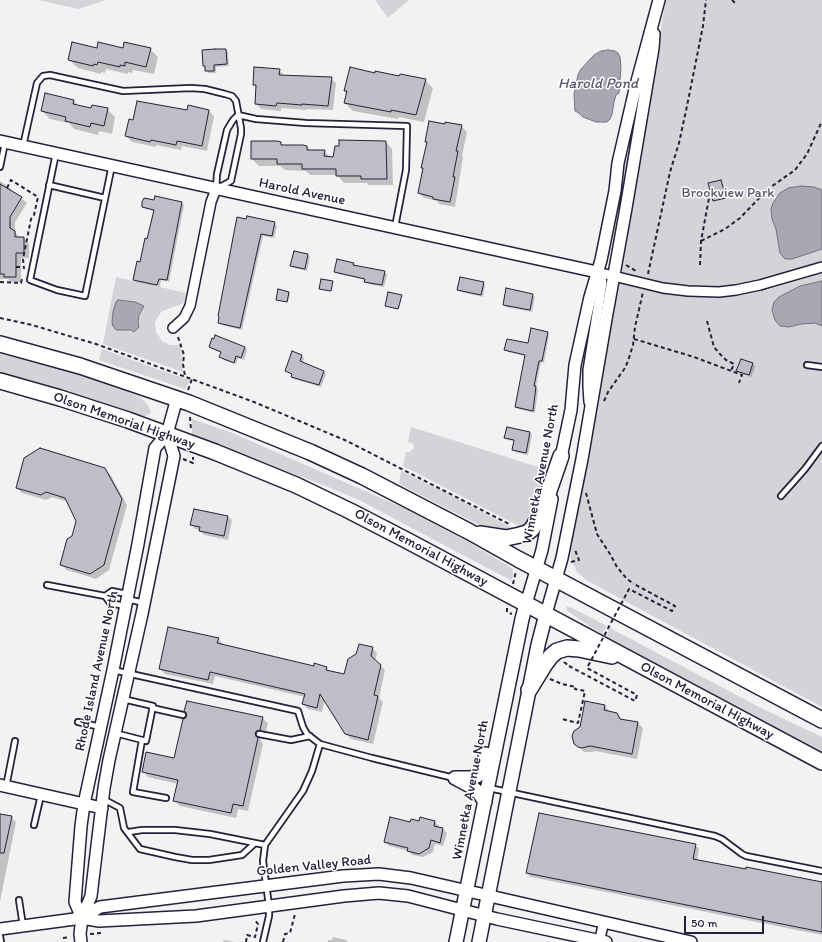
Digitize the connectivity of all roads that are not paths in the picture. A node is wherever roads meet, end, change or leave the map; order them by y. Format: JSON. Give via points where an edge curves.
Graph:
{"nodes":[{"id":1,"x":659,"y":0,"type":"edge"},
{"id":2,"x":656,"y":13,"type":"junction"},
{"id":3,"x":238,"y":116,"type":"junction"},
{"id":4,"x":3,"y":141,"type":"edge"},
{"id":5,"x":23,"y":146,"type":"junction"},
{"id":6,"x":56,"y":153,"type":"junction"},
{"id":7,"x":112,"y":165,"type":"junction"},
{"id":8,"x":0,"y":167,"type":"edge"},
{"id":9,"x":49,"y":186,"type":"junction"},
{"id":10,"x":216,"y":189,"type":"junction"},
{"id":11,"x":105,"y":198,"type":"junction"},
{"id":12,"x":395,"y":227,"type":"junction"},
{"id":13,"x":822,"y":267,"type":"edge"},
{"id":14,"x":597,"y":272,"type":"junction"},
{"id":15,"x":614,"y":277,"type":"junction"},
{"id":16,"x":174,"y":328,"type":"road end"},
{"id":17,"x":0,"y":344,"type":"edge"},
{"id":18,"x":807,"y":365,"type":"dead end"},
{"id":19,"x":822,"y":367,"type":"edge"},
{"id":20,"x":0,"y":382,"type":"edge"},
{"id":21,"x":177,"y":398,"type":"junction"},
{"id":22,"x":590,"y":411,"type":"junction"},
{"id":23,"x":167,"y":434,"type":"junction"},
{"id":24,"x":822,"y":446,"type":"edge"},
{"id":25,"x":561,"y":456,"type":"junction"},
{"id":26,"x":781,"y":496,"type":"dead end"},
{"id":27,"x":470,"y":532,"type":"junction"},
{"id":28,"x":537,"y":569,"type":"junction"},
{"id":29,"x":556,"y":579,"type":"junction"},
{"id":30,"x":47,"y":585,"type":"dead end"},
{"id":31,"x":105,"y":596,"type":"junction"},
{"id":32,"x":127,"y":600,"type":"junction"},
{"id":33,"x":144,"y":603,"type":"junction"},
{"id":34,"x":526,"y":604,"type":"junction"},
{"id":35,"x":546,"y":614,"type":"junction"},
{"id":36,"x":632,"y":660,"type":"junction"},
{"id":37,"x":113,"y":670,"type":"junction"},
{"id":38,"x":128,"y":673,"type":"junction"},
{"id":39,"x":508,"y":689,"type":"junction"},
{"id":40,"x":529,"y":690,"type":"junction"},
{"id":41,"x":123,"y":699,"type":"junction"},
{"id":42,"x":152,"y":708,"type":"junction"},
{"id":43,"x":183,"y":715,"type":"dead end"},
{"id":44,"x":822,"y":720,"type":"edge"},
{"id":45,"x":78,"y":722,"type":"dead end"},
{"id":46,"x":101,"y":727,"type":"junction"},
{"id":47,"x":115,"y":733,"type":"junction"},
{"id":48,"x":259,"y":734,"type":"dead end"},
{"id":49,"x":310,"y":736,"type":"junction"},
{"id":50,"x":142,"y":740,"type":"junction"},
{"id":51,"x":15,"y":741,"type":"dead end"},
{"id":52,"x":320,"y":744,"type":"junction"},
{"id":53,"x":822,"y":762,"type":"edge"},
{"id":54,"x":455,"y":778,"type":"junction"},
{"id":55,"x":3,"y":786,"type":"edge"},
{"id":56,"x":487,"y":788,"type":"junction"},
{"id":57,"x":509,"y":792,"type":"junction"},
{"id":58,"x":41,"y":795,"type":"junction"},
{"id":59,"x":166,"y":798,"type":"dead end"},
{"id":60,"x":485,"y":802,"type":"junction"},
{"id":61,"x":84,"y":804,"type":"junction"},
{"id":62,"x":103,"y":804,"type":"junction"},
{"id":63,"x":34,"y":825,"type":"dead end"},
{"id":64,"x":129,"y":832,"type":"junction"},
{"id":65,"x":254,"y":844,"type":"junction"},
{"id":66,"x":265,"y":845,"type":"junction"},
{"id":67,"x":822,"y":872,"type":"edge"},
{"id":68,"x":266,"y":886,"type":"junction"},
{"id":69,"x":467,"y":890,"type":"junction"},
{"id":70,"x":489,"y":896,"type":"junction"},
{"id":71,"x":19,"y":900,"type":"dead end"},
{"id":72,"x":269,"y":906,"type":"junction"},
{"id":73,"x":463,"y":909,"type":"junction"},
{"id":74,"x":485,"y":915,"type":"junction"},
{"id":75,"x":82,"y":918,"type":"junction"},
{"id":76,"x":604,"y":922,"type":"junction"},
{"id":77,"x":23,"y":926,"type":"junction"},
{"id":78,"x":0,"y":929,"type":"edge"},
{"id":79,"x":0,"y":936,"type":"edge"},
{"id":80,"x":1,"y":942,"type":"edge"},
{"id":81,"x":81,"y":942,"type":"edge"},
{"id":82,"x":263,"y":942,"type":"edge"},
{"id":83,"x":456,"y":942,"type":"edge"},
{"id":84,"x":479,"y":942,"type":"edge"},
{"id":85,"x":602,"y":942,"type":"edge"},
{"id":86,"x":691,"y":942,"type":"edge"}],
"edges":[{"from":1,"to":2,"type":"street","name":"Winnetka Avenue North"},
{"from":2,"to":14,"type":"street","name":"Winnetka Avenue North","via":[[621,147],[615,191]]},
{"from":2,"to":15,"type":"street","name":"Winnetka Avenue North","via":[[651,61]]},
{"from":3,"to":5,"type":"lane","via":[[236,101],[232,96],[205,89],[123,92],[46,75],[37,81]]},
{"from":3,"to":10,"type":"lane","via":[[227,130]]},
{"from":3,"to":10,"type":"lane","via":[[241,134],[231,181]]},
{"from":3,"to":12,"type":"lane","via":[[306,123],[407,126],[406,170]]},
{"from":4,"to":5,"type":"street","name":"Harold Avenue"},
{"from":4,"to":8,"type":"lane"},
{"from":5,"to":6,"type":"street","name":"Harold Avenue"},
{"from":6,"to":7,"type":"street","name":"Harold Avenue"},
{"from":6,"to":9,"type":"lane"},
{"from":7,"to":10,"type":"street","name":"Harold Avenue"},
{"from":7,"to":11,"type":"lane"},
{"from":9,"to":11,"type":"lane"},
{"from":9,"to":11,"type":"lane","via":[[30,280],[57,290],[85,296]]},
{"from":10,"to":12,"type":"street","name":"Harold Avenue"},
{"from":10,"to":16,"type":"street","via":[[211,202],[190,306],[184,318]]},
{"from":12,"to":14,"type":"street","name":"Harold Avenue"},
{"from":13,"to":15,"type":"street","via":[[725,292],[688,292]]},
{"from":14,"to":15,"type":"street"},
{"from":14,"to":22,"type":"street","via":[[602,277],[602,283],[588,370]]},
{"from":14,"to":25,"type":"street","name":"Winnetka Avenue North","via":[[575,365],[571,410]]},
{"from":15,"to":22,"type":"street","name":"Winnetka Avenue North"},
{"from":17,"to":21,"type":"highway","via":[[80,366]]},
{"from":18,"to":19,"type":"lane"},
{"from":20,"to":23,"type":"highway","name":"Olson Memorial Highway","via":[[73,402]]},
{"from":21,"to":23,"type":"street","name":"Rhode Island Avenue North"},
{"from":21,"to":27,"type":"highway","via":[[310,452]]},
{"from":22,"to":29,"type":"street","name":"Winnetka Avenue North"},
{"from":23,"to":32,"type":"street","name":"Rhode Island Avenue North","via":[[155,448]]},
{"from":23,"to":33,"type":"street","name":"Rhode Island Avenue North","via":[[174,456]]},
{"from":23,"to":34,"type":"highway","name":"Olson Memorial Highway","via":[[296,485],[343,507]]},
{"from":24,"to":26,"type":"lane"},
{"from":25,"to":27,"type":"highway","via":[[541,514],[532,529],[520,536],[506,538]]},
{"from":25,"to":28,"type":"street","name":"Winnetka Avenue North"},
{"from":27,"to":28,"type":"highway"},
{"from":28,"to":29,"type":"highway"},
{"from":28,"to":34,"type":"street","name":"Winnetka Avenue North"},
{"from":29,"to":35,"type":"street","name":"Winnetka Avenue North"},
{"from":29,"to":44,"type":"highway"},
{"from":30,"to":31,"type":"lane"},
{"from":31,"to":32,"type":"lane","via":[[112,592]]},
{"from":31,"to":32,"type":"lane","via":[[110,603]]},
{"from":32,"to":33,"type":"lane"},
{"from":32,"to":37,"type":"street","name":"Rhode Island Avenue North"},
{"from":33,"to":38,"type":"street","name":"Rhode Island Avenue North"},
{"from":34,"to":35,"type":"highway","name":"Olson Memorial Highway"},
{"from":34,"to":39,"type":"main road","name":"Winnetka Avenue North"},
{"from":35,"to":36,"type":"highway","name":"Olson Memorial Highway"},
{"from":35,"to":40,"type":"main road","name":"Winnetka Avenue North"},
{"from":36,"to":40,"type":"highway","via":[[579,649],[558,651],[548,660]]},
{"from":36,"to":53,"type":"highway","name":"Olson Memorial Highway"},
{"from":37,"to":38,"type":"lane"},
{"from":37,"to":46,"type":"street","name":"Rhode Island Avenue North"},
{"from":38,"to":41,"type":"street","name":"Rhode Island Avenue North"},
{"from":38,"to":49,"type":"lane","via":[[298,711],[303,727]]},
{"from":39,"to":54,"type":"main road","via":[[495,708],[482,769],[477,776]]},
{"from":39,"to":56,"type":"main road","name":"Winnetka Avenue North"},
{"from":40,"to":57,"type":"main road","name":"Winnetka Avenue North"},
{"from":41,"to":42,"type":"lane","via":[[153,706]]},
{"from":41,"to":47,"type":"street","name":"Rhode Island Avenue North"},
{"from":42,"to":43,"type":"lane"},
{"from":42,"to":50,"type":"lane","via":[[146,741]]},
{"from":45,"to":46,"type":"lane"},
{"from":46,"to":61,"type":"street","name":"Rhode Island Avenue North"},
{"from":47,"to":50,"type":"lane"},
{"from":47,"to":62,"type":"street","name":"Rhode Island Avenue North"},
{"from":48,"to":49,"type":"lane","via":[[291,740]]},
{"from":49,"to":52,"type":"lane"},
{"from":50,"to":59,"type":"lane","via":[[133,792]]},
{"from":51,"to":55,"type":"lane"},
{"from":52,"to":54,"type":"lane"},
{"from":52,"to":66,"type":"lane","via":[[303,791]]},
{"from":54,"to":60,"type":"main road","via":[[472,787]]},
{"from":55,"to":58,"type":"street"},
{"from":56,"to":57,"type":"lane"},
{"from":56,"to":60,"type":"main road","name":"Winnetka Avenue North"},
{"from":57,"to":67,"type":"lane","via":[[715,836],[746,856]]},
{"from":57,"to":70,"type":"main road","name":"Winnetka Avenue North"},
{"from":58,"to":61,"type":"street"},
{"from":58,"to":63,"type":"lane"},
{"from":60,"to":69,"type":"main road","name":"Winnetka Avenue North"},
{"from":61,"to":62,"type":"street"},
{"from":61,"to":75,"type":"street","name":"Rhode Island Avenue North","via":[[75,902]]},
{"from":62,"to":64,"type":"lane","via":[[120,808],[124,828]]},
{"from":62,"to":75,"type":"street","name":"Rhode Island Avenue North","via":[[91,896]]},
{"from":64,"to":65,"type":"lane","via":[[175,830],[210,834]]},
{"from":64,"to":65,"type":"lane","via":[[140,849],[192,860],[242,855]]},
{"from":65,"to":66,"type":"lane"},
{"from":66,"to":68,"type":"lane","via":[[263,861]]},
{"from":68,"to":69,"type":"street","name":"Golden Valley Road","via":[[379,874]]},
{"from":68,"to":72,"type":"lane"},
{"from":68,"to":75,"type":"street","name":"Golden Valley Road","via":[[100,907]]},
{"from":69,"to":70,"type":"street","name":"Golden Valley Road"},
{"from":69,"to":73,"type":"main road","name":"Winnetka Avenue North"},
{"from":70,"to":74,"type":"main road","name":"Winnetka Avenue North"},
{"from":70,"to":76,"type":"street","name":"Golden Valley Road"},
{"from":71,"to":77,"type":"lane"},
{"from":72,"to":73,"type":"street","name":"Golden Valley Road","via":[[379,893],[408,896]]},
{"from":72,"to":75,"type":"street","name":"Golden Valley Road","via":[[189,916],[99,921]]},
{"from":72,"to":82,"type":"lane"},
{"from":73,"to":74,"type":"street","name":"Golden Valley Road"},
{"from":73,"to":83,"type":"main road","name":"Winnetka Avenue North"},
{"from":74,"to":84,"type":"main road","name":"Winnetka Avenue North"},
{"from":74,"to":85,"type":"street","name":"Golden Valley Road"},
{"from":75,"to":77,"type":"street","name":"Golden Valley Road"},
{"from":75,"to":81,"type":"street","name":"Rhode Island Avenue North"},
{"from":76,"to":85,"type":"street"},
{"from":76,"to":86,"type":"street","name":"Golden Valley Road"},
{"from":77,"to":78,"type":"street","name":"Golden Valley Road"},
{"from":79,"to":80,"type":"lane"}]}
